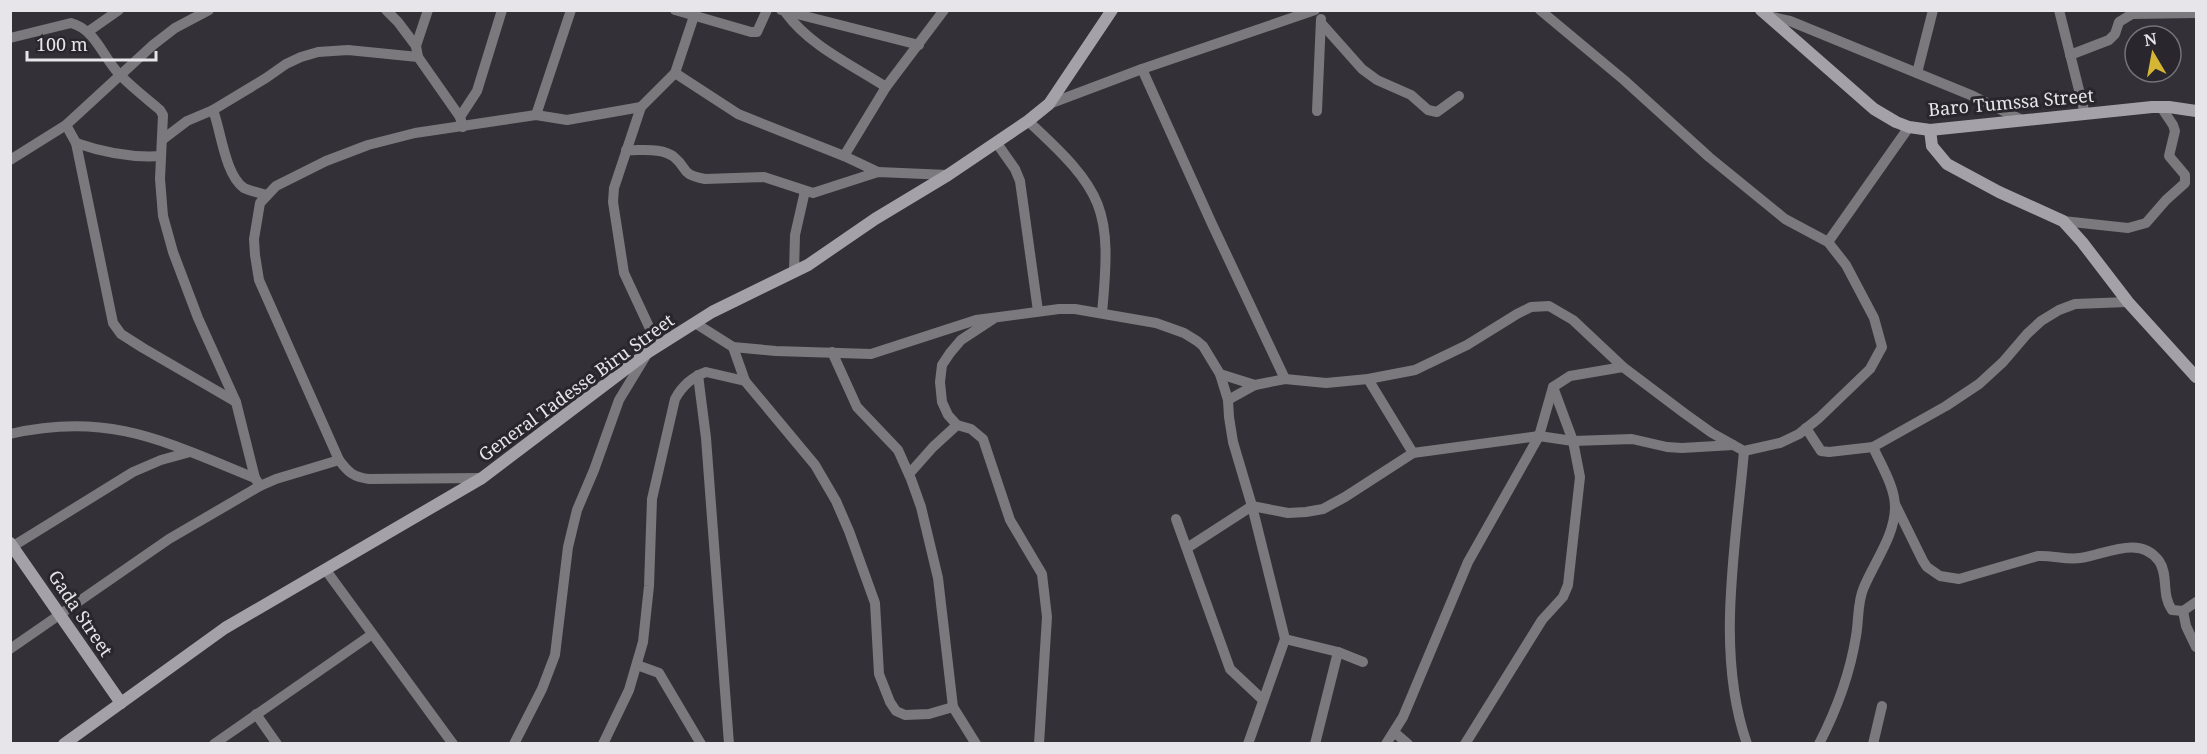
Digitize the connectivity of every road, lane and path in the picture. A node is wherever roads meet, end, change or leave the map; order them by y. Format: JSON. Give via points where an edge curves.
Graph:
{"nodes":[{"id":1,"x":119,"y":10,"type":"edge"},
{"id":2,"x":209,"y":10,"type":"edge"},
{"id":3,"x":386,"y":10,"type":"edge"},
{"id":4,"x":428,"y":10,"type":"edge"},
{"id":5,"x":502,"y":10,"type":"edge"},
{"id":6,"x":571,"y":10,"type":"edge"},
{"id":7,"x":675,"y":10,"type":"edge"},
{"id":8,"x":767,"y":10,"type":"edge"},
{"id":9,"x":944,"y":10,"type":"edge"},
{"id":10,"x":1112,"y":10,"type":"edge"},
{"id":11,"x":1317,"y":10,"type":"edge"},
{"id":12,"x":1540,"y":10,"type":"edge"},
{"id":13,"x":1933,"y":10,"type":"edge"},
{"id":14,"x":2059,"y":10,"type":"edge"},
{"id":15,"x":784,"y":12,"type":"edge"},
{"id":16,"x":1764,"y":13,"type":"edge"},
{"id":17,"x":695,"y":14,"type":"edge"},
{"id":18,"x":2196,"y":14,"type":"edge"},
{"id":19,"x":1322,"y":24,"type":"junction"},
{"id":20,"x":89,"y":31,"type":"junction"},
{"id":21,"x":10,"y":38,"type":"edge"},
{"id":22,"x":919,"y":45,"type":"junction"},
{"id":23,"x":417,"y":51,"type":"junction"},
{"id":24,"x":2070,"y":55,"type":"junction"},
{"id":25,"x":1142,"y":69,"type":"junction"},
{"id":26,"x":675,"y":73,"type":"junction"},
{"id":27,"x":1917,"y":73,"type":"junction"},
{"id":28,"x":120,"y":75,"type":"junction"},
{"id":29,"x":886,"y":87,"type":"junction"},
{"id":30,"x":1459,"y":96,"type":"dead end"},
{"id":31,"x":1049,"y":104,"type":"junction"},
{"id":32,"x":2161,"y":106,"type":"junction"},
{"id":33,"x":640,"y":107,"type":"junction"},
{"id":34,"x":213,"y":110,"type":"junction"},
{"id":35,"x":1317,"y":111,"type":"dead end"},
{"id":36,"x":2196,"y":111,"type":"edge"},
{"id":37,"x":536,"y":114,"type":"junction"},
{"id":38,"x":2085,"y":114,"type":"junction"},
{"id":39,"x":2020,"y":119,"type":"junction"},
{"id":40,"x":1028,"y":121,"type":"junction"},
{"id":41,"x":462,"y":122,"type":"junction"},
{"id":42,"x":66,"y":125,"type":"junction"},
{"id":43,"x":1909,"y":127,"type":"junction"},
{"id":44,"x":1930,"y":130,"type":"junction"},
{"id":45,"x":162,"y":140,"type":"junction"},
{"id":46,"x":996,"y":142,"type":"junction"},
{"id":47,"x":76,"y":143,"type":"junction"},
{"id":48,"x":626,"y":150,"type":"junction"},
{"id":49,"x":161,"y":156,"type":"junction"},
{"id":50,"x":844,"y":156,"type":"junction"},
{"id":51,"x":10,"y":160,"type":"edge"},
{"id":52,"x":878,"y":172,"type":"junction"},
{"id":53,"x":948,"y":175,"type":"junction"},
{"id":54,"x":805,"y":191,"type":"junction"},
{"id":55,"x":266,"y":195,"type":"junction"},
{"id":56,"x":2063,"y":221,"type":"junction"},
{"id":57,"x":1828,"y":243,"type":"junction"},
{"id":58,"x":794,"y":272,"type":"junction"},
{"id":59,"x":2128,"y":302,"type":"junction"},
{"id":60,"x":1038,"y":311,"type":"junction"},
{"id":61,"x":1102,"y":313,"type":"junction"},
{"id":62,"x":995,"y":318,"type":"junction"},
{"id":63,"x":695,"y":322,"type":"junction"},
{"id":64,"x":658,"y":346,"type":"junction"},
{"id":65,"x":733,"y":347,"type":"junction"},
{"id":66,"x":832,"y":352,"type":"junction"},
{"id":67,"x":647,"y":353,"type":"junction"},
{"id":68,"x":1623,"y":367,"type":"junction"},
{"id":69,"x":1220,"y":374,"type":"junction"},
{"id":70,"x":698,"y":375,"type":"junction"},
{"id":71,"x":2196,"y":377,"type":"edge"},
{"id":72,"x":1285,"y":379,"type":"junction"},
{"id":73,"x":1368,"y":379,"type":"junction"},
{"id":74,"x":745,"y":381,"type":"junction"},
{"id":75,"x":1255,"y":385,"type":"junction"},
{"id":76,"x":1553,"y":387,"type":"junction"},
{"id":77,"x":1228,"y":400,"type":"junction"},
{"id":78,"x":236,"y":402,"type":"junction"},
{"id":79,"x":957,"y":425,"type":"junction"},
{"id":80,"x":1806,"y":428,"type":"junction"},
{"id":81,"x":10,"y":434,"type":"edge"},
{"id":82,"x":1539,"y":436,"type":"junction"},
{"id":83,"x":1573,"y":441,"type":"junction"},
{"id":84,"x":1734,"y":446,"type":"junction"},
{"id":85,"x":1873,"y":447,"type":"junction"},
{"id":86,"x":1744,"y":451,"type":"junction"},
{"id":87,"x":190,"y":452,"type":"junction"},
{"id":88,"x":1413,"y":453,"type":"junction"},
{"id":89,"x":339,"y":460,"type":"junction"},
{"id":90,"x":909,"y":474,"type":"junction"},
{"id":91,"x":482,"y":478,"type":"junction"},
{"id":92,"x":257,"y":482,"type":"junction"},
{"id":93,"x":1895,"y":504,"type":"junction"},
{"id":94,"x":1252,"y":506,"type":"junction"},
{"id":95,"x":1176,"y":519,"type":"dead end"},
{"id":96,"x":11,"y":546,"type":"edge"},
{"id":97,"x":1187,"y":548,"type":"junction"},
{"id":98,"x":325,"y":569,"type":"junction"},
{"id":99,"x":2196,"y":602,"type":"edge"},
{"id":100,"x":2183,"y":611,"type":"junction"},
{"id":101,"x":60,"y":614,"type":"junction"},
{"id":102,"x":371,"y":635,"type":"junction"},
{"id":103,"x":1285,"y":639,"type":"junction"},
{"id":104,"x":2196,"y":647,"type":"edge"},
{"id":105,"x":10,"y":649,"type":"edge"},
{"id":106,"x":1338,"y":652,"type":"junction"},
{"id":107,"x":1363,"y":662,"type":"dead end"},
{"id":108,"x":637,"y":665,"type":"junction"},
{"id":109,"x":1263,"y":700,"type":"junction"},
{"id":110,"x":121,"y":703,"type":"junction"},
{"id":111,"x":1882,"y":706,"type":"dead end"},
{"id":112,"x":952,"y":707,"type":"junction"},
{"id":113,"x":256,"y":714,"type":"junction"},
{"id":114,"x":1394,"y":732,"type":"junction"},
{"id":115,"x":64,"y":744,"type":"edge"},
{"id":116,"x":214,"y":744,"type":"edge"},
{"id":117,"x":277,"y":744,"type":"edge"},
{"id":118,"x":453,"y":744,"type":"edge"},
{"id":119,"x":514,"y":744,"type":"edge"},
{"id":120,"x":603,"y":744,"type":"edge"},
{"id":121,"x":701,"y":744,"type":"edge"},
{"id":122,"x":729,"y":744,"type":"edge"},
{"id":123,"x":976,"y":744,"type":"edge"},
{"id":124,"x":1039,"y":744,"type":"edge"},
{"id":125,"x":1248,"y":744,"type":"edge"},
{"id":126,"x":1315,"y":744,"type":"edge"},
{"id":127,"x":1386,"y":744,"type":"edge"},
{"id":128,"x":1408,"y":744,"type":"edge"},
{"id":129,"x":1465,"y":744,"type":"edge"},
{"id":130,"x":1747,"y":744,"type":"edge"},
{"id":131,"x":1819,"y":744,"type":"edge"},
{"id":132,"x":1873,"y":744,"type":"edge"}],
"edges":[{"from":1,"to":20,"type":"street"},
{"from":2,"to":28,"type":"street","via":[[164,36]]},
{"from":3,"to":23,"type":"street"},
{"from":4,"to":23,"type":"street"},
{"from":5,"to":41,"type":"street","via":[[477,91]]},
{"from":6,"to":37,"type":"street"},
{"from":7,"to":17,"type":"street"},
{"from":8,"to":17,"type":"street","via":[[757,32]]},
{"from":9,"to":22,"type":"street"},
{"from":10,"to":31,"type":"street","name":"General Tadesse Biru Street"},
{"from":11,"to":19,"type":"street"},
{"from":11,"to":25,"type":"street"},
{"from":12,"to":57,"type":"street","via":[[1785,219]]},
{"from":13,"to":27,"type":"street"},
{"from":14,"to":24,"type":"street"},
{"from":15,"to":22,"type":"street"},
{"from":15,"to":29,"type":"street","via":[[810,39]]},
{"from":16,"to":27,"type":"street"},
{"from":16,"to":43,"type":"street","name":"Baro Tumssa Street","via":[[1874,109]]},
{"from":17,"to":26,"type":"street"},
{"from":18,"to":24,"type":"street","via":[[2132,14],[2119,22],[2109,40]]},
{"from":19,"to":30,"type":"street","via":[[1362,69],[1411,95],[1428,110],[1437,112]]},
{"from":19,"to":35,"type":"street"},
{"from":20,"to":21,"type":"street","via":[[71,23]]},
{"from":20,"to":28,"type":"street"},
{"from":22,"to":29,"type":"street"},
{"from":23,"to":34,"type":"street","via":[[318,52],[286,64]]},
{"from":23,"to":41,"type":"street"},
{"from":24,"to":38,"type":"street"},
{"from":25,"to":31,"type":"street"},
{"from":25,"to":72,"type":"street"},
{"from":26,"to":33,"type":"street"},
{"from":26,"to":50,"type":"street","via":[[738,114]]},
{"from":27,"to":39,"type":"street"},
{"from":28,"to":42,"type":"street"},
{"from":28,"to":45,"type":"street","via":[[164,115]]},
{"from":29,"to":50,"type":"street"},
{"from":31,"to":40,"type":"street","name":"General Tadesse Biru Street"},
{"from":32,"to":36,"type":"street","name":"Baro Tumssa Street"},
{"from":32,"to":38,"type":"street","name":"Baro Tumssa Street"},
{"from":32,"to":56,"type":"street","via":[[2175,131],[2169,156],[2185,175],[2185,183],[2146,223],[2137,227]]},
{"from":33,"to":37,"type":"street","via":[[567,120]]},
{"from":33,"to":48,"type":"street"},
{"from":34,"to":45,"type":"street"},
{"from":34,"to":55,"type":"street","via":[[234,176],[243,188]]},
{"from":37,"to":41,"type":"street"},
{"from":38,"to":39,"type":"street","name":"Baro Tumssa Street"},
{"from":39,"to":44,"type":"street","name":"Baro Tumssa Street"},
{"from":40,"to":46,"type":"street","name":"General Tadesse Biru Street"},
{"from":40,"to":61,"type":"street","via":[[1077,168],[1101,208],[1107,253]]},
{"from":41,"to":55,"type":"street","via":[[349,151],[292,177]]},
{"from":42,"to":47,"type":"street"},
{"from":42,"to":51,"type":"street"},
{"from":43,"to":44,"type":"street","name":"Baro Tumssa Street"},
{"from":43,"to":57,"type":"street"},
{"from":44,"to":56,"type":"street","via":[[1932,146],[1947,164]]},
{"from":45,"to":49,"type":"street"},
{"from":46,"to":53,"type":"street","name":"General Tadesse Biru Street"},
{"from":46,"to":60,"type":"street","via":[[1015,169],[1024,196]]},
{"from":47,"to":49,"type":"street","via":[[118,155]]},
{"from":47,"to":78,"type":"street","via":[[113,323],[143,348]]},
{"from":48,"to":54,"type":"street","via":[[667,153],[695,177],[764,177]]},
{"from":48,"to":64,"type":"street","via":[[613,202],[621,262]]},
{"from":49,"to":78,"type":"street","via":[[161,204],[168,237],[198,318]]},
{"from":50,"to":52,"type":"street"},
{"from":52,"to":53,"type":"street"},
{"from":52,"to":54,"type":"street","via":[[821,192]]},
{"from":53,"to":58,"type":"street","name":"General Tadesse Biru Street"},
{"from":54,"to":58,"type":"street","via":[[795,235]]},
{"from":55,"to":89,"type":"street","via":[[258,210],[254,239],[259,280]]},
{"from":56,"to":59,"type":"street"},
{"from":57,"to":80,"type":"street","via":[[1846,265],[1864,299],[1882,347],[1870,369]]},
{"from":58,"to":63,"type":"street","name":"General Tadesse Biru Street"},
{"from":59,"to":71,"type":"street"},
{"from":59,"to":85,"type":"street","via":[[2075,304],[2059,310],[2027,334],[1979,384]]},
{"from":60,"to":61,"type":"street","via":[[1075,309]]},
{"from":60,"to":62,"type":"street"},
{"from":61,"to":69,"type":"street","via":[[1156,323],[1184,333],[1203,346]]},
{"from":62,"to":66,"type":"street","via":[[917,337],[882,352]]},
{"from":62,"to":79,"type":"street","via":[[961,340],[942,365],[942,402]]},
{"from":63,"to":64,"type":"street","name":"General Tadesse Biru Street"},
{"from":63,"to":65,"type":"street"},
{"from":64,"to":67,"type":"street","name":"General Tadesse Biru Street"},
{"from":65,"to":66,"type":"street"},
{"from":65,"to":74,"type":"street"},
{"from":66,"to":90,"type":"street","via":[[858,407],[898,450]]},
{"from":67,"to":91,"type":"street","name":"General Tadesse Biru Street"},
{"from":67,"to":119,"type":"street","via":[[620,400],[577,510],[568,548],[555,655]]},
{"from":68,"to":73,"type":"street","via":[[1573,320],[1549,306],[1531,307],[1430,364]]},
{"from":68,"to":76,"type":"street","via":[[1570,376]]},
{"from":68,"to":84,"type":"street"},
{"from":69,"to":75,"type":"street"},
{"from":69,"to":77,"type":"street"},
{"from":70,"to":74,"type":"street","via":[[706,372]]},
{"from":70,"to":108,"type":"street","via":[[675,399],[655,482],[646,616]]},
{"from":70,"to":122,"type":"street"},
{"from":72,"to":73,"type":"street","via":[[1326,383]]},
{"from":72,"to":75,"type":"street"},
{"from":73,"to":88,"type":"street"},
{"from":74,"to":112,"type":"street","via":[[815,465],[836,501],[875,603],[879,674],[890,702],[896,711],[915,716]]},
{"from":75,"to":77,"type":"street"},
{"from":76,"to":82,"type":"street"},
{"from":76,"to":83,"type":"street"},
{"from":77,"to":94,"type":"street","via":[[1230,430]]},
{"from":78,"to":92,"type":"street"},
{"from":79,"to":90,"type":"street"},
{"from":79,"to":124,"type":"street","via":[[971,429],[983,439],[1010,520],[1042,574],[1047,617]]},
{"from":80,"to":85,"type":"street","via":[[1821,451]]},
{"from":80,"to":86,"type":"street","via":[[1780,442]]},
{"from":81,"to":87,"type":"street","via":[[44,427],[90,425],[146,435]]},
{"from":82,"to":83,"type":"street"},
{"from":82,"to":88,"type":"street"},
{"from":82,"to":114,"type":"street","via":[[1468,562]]},
{"from":83,"to":84,"type":"street","via":[[1632,439],[1666,447]]},
{"from":83,"to":129,"type":"street","via":[[1580,477],[1568,585]]},
{"from":84,"to":86,"type":"street"},
{"from":85,"to":93,"type":"street"},
{"from":86,"to":130,"type":"street","via":[[1731,667],[1739,722]]},
{"from":87,"to":92,"type":"street"},
{"from":87,"to":96,"type":"street","via":[[133,472]]},
{"from":88,"to":94,"type":"street","via":[[1323,509],[1288,513]]},
{"from":89,"to":91,"type":"street","via":[[358,478]]},
{"from":89,"to":92,"type":"street"},
{"from":90,"to":112,"type":"street","via":[[936,567]]},
{"from":91,"to":98,"type":"street","name":"General Tadesse Biru Street"},
{"from":92,"to":101,"type":"street"},
{"from":93,"to":100,"type":"street","via":[[1923,561],[1940,576],[1959,579],[2038,556],[2080,558],[2123,547],[2138,548],[2157,559],[2163,568],[2167,603],[2172,610]]},
{"from":93,"to":131,"type":"street","via":[[1890,531],[1863,588],[1844,690]]},
{"from":94,"to":97,"type":"street"},
{"from":94,"to":103,"type":"street"},
{"from":95,"to":97,"type":"street"},
{"from":96,"to":101,"type":"street","name":"Gada Street"},
{"from":97,"to":109,"type":"street","via":[[1230,669]]},
{"from":98,"to":102,"type":"street"},
{"from":98,"to":110,"type":"street","name":"General Tadesse Biru Street","via":[[208,639]]},
{"from":99,"to":100,"type":"street"},
{"from":100,"to":104,"type":"street"},
{"from":101,"to":105,"type":"street"},
{"from":101,"to":110,"type":"street","name":"Gada Street"},
{"from":102,"to":113,"type":"street"},
{"from":102,"to":118,"type":"street"},
{"from":103,"to":106,"type":"street"},
{"from":103,"to":109,"type":"street"},
{"from":106,"to":107,"type":"street"},
{"from":106,"to":126,"type":"street"},
{"from":108,"to":120,"type":"street"},
{"from":108,"to":121,"type":"street","via":[[659,673]]},
{"from":109,"to":125,"type":"street"},
{"from":110,"to":115,"type":"street","name":"General Tadesse Biru Street"},
{"from":111,"to":132,"type":"street"},
{"from":112,"to":123,"type":"street"},
{"from":113,"to":116,"type":"street"},
{"from":113,"to":117,"type":"street"},
{"from":114,"to":127,"type":"street"},
{"from":114,"to":128,"type":"street"}]}
